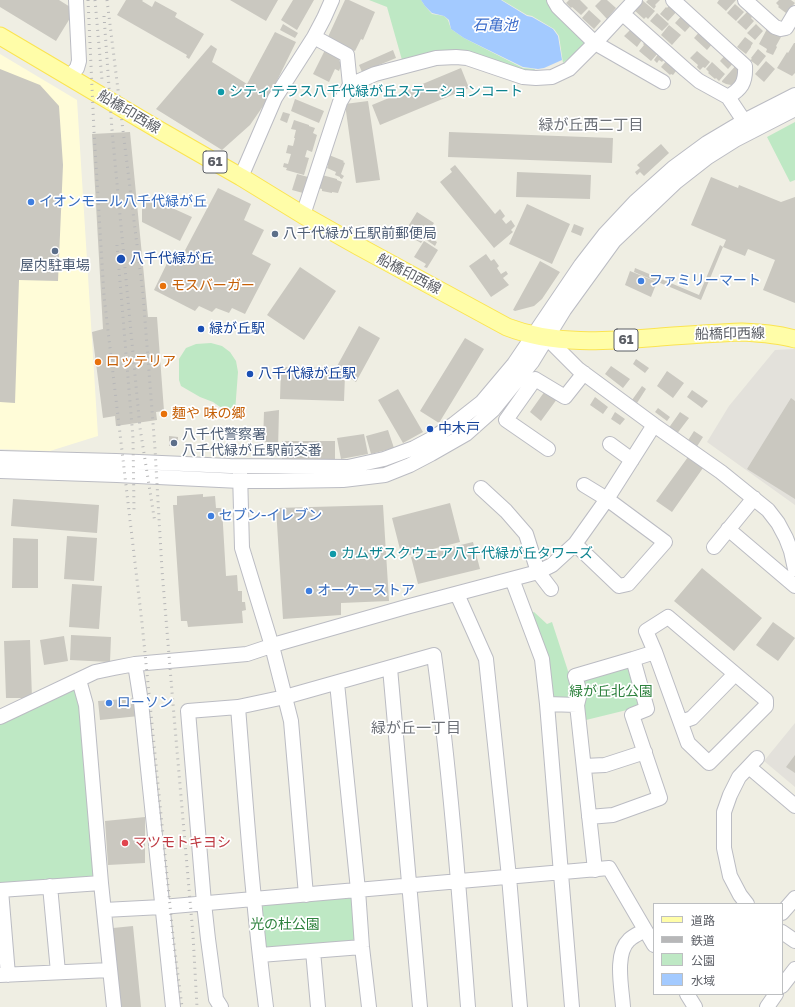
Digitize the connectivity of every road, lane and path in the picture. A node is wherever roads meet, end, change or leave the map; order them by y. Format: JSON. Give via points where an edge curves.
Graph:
{"nodes":[{"id":1,"x":76,"y":0,"type":"edge"},
{"id":2,"x":332,"y":0,"type":"edge"},
{"id":3,"x":554,"y":0,"type":"edge"},
{"id":4,"x":635,"y":0,"type":"edge"},
{"id":5,"x":673,"y":0,"type":"edge"},
{"id":6,"x":746,"y":0,"type":"edge"},
{"id":7,"x":795,"y":13,"type":"edge"},
{"id":8,"x":623,"y":14,"type":"junction"},
{"id":9,"x":0,"y":36,"type":"edge"},
{"id":10,"x":314,"y":37,"type":"junction"},
{"id":11,"x":595,"y":43,"type":"junction"},
{"id":12,"x":69,"y":77,"type":"junction"},
{"id":13,"x":663,"y":82,"type":"dead end"},
{"id":14,"x":350,"y":85,"type":"junction"},
{"id":15,"x":795,"y":95,"type":"edge"},
{"id":16,"x":728,"y":97,"type":"junction"},
{"id":17,"x":795,"y":109,"type":"edge"},
{"id":18,"x":744,"y":121,"type":"junction"},
{"id":19,"x":241,"y":176,"type":"junction"},
{"id":20,"x":304,"y":215,"type":"junction"},
{"id":21,"x":540,"y":336,"type":"junction"},
{"id":22,"x":795,"y":339,"type":"edge"},
{"id":23,"x":584,"y":373,"type":"junction"},
{"id":24,"x":654,"y":425,"type":"junction"},
{"id":25,"x":610,"y":444,"type":"dead end"},
{"id":26,"x":548,"y":449,"type":"dead end"},
{"id":27,"x":0,"y":458,"type":"edge"},
{"id":28,"x":632,"y":460,"type":"junction"},
{"id":29,"x":240,"y":466,"type":"junction"},
{"id":30,"x":0,"y":471,"type":"edge"},
{"id":31,"x":240,"y":481,"type":"junction"},
{"id":32,"x":584,"y":485,"type":"dead end"},
{"id":33,"x":481,"y":488,"type":"dead end"},
{"id":34,"x":754,"y":498,"type":"junction"},
{"id":35,"x":607,"y":499,"type":"junction"},
{"id":36,"x":728,"y":530,"type":"junction"},
{"id":37,"x":575,"y":544,"type":"junction"},
{"id":38,"x":714,"y":547,"type":"dead end"},
{"id":39,"x":793,"y":553,"type":"edge"},
{"id":40,"x":795,"y":569,"type":"edge"},
{"id":41,"x":538,"y":572,"type":"junction"},
{"id":42,"x":512,"y":580,"type":"junction"},
{"id":43,"x":795,"y":586,"type":"edge"},
{"id":44,"x":551,"y":589,"type":"dead end"},
{"id":45,"x":457,"y":594,"type":"junction"},
{"id":46,"x":272,"y":646,"type":"junction"},
{"id":47,"x":655,"y":652,"type":"junction"},
{"id":48,"x":633,"y":659,"type":"junction"},
{"id":49,"x":135,"y":664,"type":"junction"},
{"id":50,"x":390,"y":668,"type":"junction"},
{"id":51,"x":734,"y":674,"type":"junction"},
{"id":52,"x":79,"y":680,"type":"junction"},
{"id":53,"x":337,"y":683,"type":"junction"},
{"id":54,"x":285,"y":697,"type":"junction"},
{"id":55,"x":546,"y":704,"type":"junction"},
{"id":56,"x":577,"y":705,"type":"junction"},
{"id":57,"x":238,"y":707,"type":"junction"},
{"id":58,"x":0,"y":717,"type":"edge"},
{"id":59,"x":681,"y":722,"type":"junction"},
{"id":60,"x":645,"y":752,"type":"junction"},
{"id":61,"x":584,"y":766,"type":"junction"},
{"id":62,"x":795,"y":806,"type":"edge"},
{"id":63,"x":589,"y":817,"type":"junction"},
{"id":64,"x":595,"y":870,"type":"junction"},
{"id":65,"x":561,"y":873,"type":"junction"},
{"id":66,"x":509,"y":877,"type":"junction"},
{"id":67,"x":458,"y":881,"type":"junction"},
{"id":68,"x":101,"y":883,"type":"junction"},
{"id":69,"x":50,"y":886,"type":"junction"},
{"id":70,"x":410,"y":886,"type":"junction"},
{"id":71,"x":0,"y":890,"type":"edge"},
{"id":72,"x":358,"y":890,"type":"junction"},
{"id":73,"x":306,"y":894,"type":"junction"},
{"id":74,"x":795,"y":898,"type":"edge"},
{"id":75,"x":254,"y":899,"type":"junction"},
{"id":76,"x":204,"y":903,"type":"junction"},
{"id":77,"x":746,"y":903,"type":"edge"},
{"id":78,"x":162,"y":907,"type":"junction"},
{"id":79,"x":104,"y":910,"type":"junction"},
{"id":80,"x":783,"y":912,"type":"edge"},
{"id":81,"x":645,"y":930,"type":"junction"},
{"id":82,"x":783,"y":933,"type":"edge"},
{"id":83,"x":795,"y":942,"type":"edge"},
{"id":84,"x":653,"y":943,"type":"edge"},
{"id":85,"x":362,"y":947,"type":"junction"},
{"id":86,"x":313,"y":951,"type":"junction"},
{"id":87,"x":260,"y":955,"type":"junction"},
{"id":88,"x":795,"y":969,"type":"edge"},
{"id":89,"x":110,"y":970,"type":"junction"},
{"id":90,"x":58,"y":972,"type":"junction"},
{"id":91,"x":4,"y":975,"type":"edge"},
{"id":92,"x":783,"y":985,"type":"edge"},
{"id":93,"x":775,"y":995,"type":"edge"},
{"id":94,"x":114,"y":1007,"type":"edge"},
{"id":95,"x":173,"y":1007,"type":"edge"},
{"id":96,"x":221,"y":1007,"type":"edge"},
{"id":97,"x":266,"y":1007,"type":"edge"},
{"id":98,"x":318,"y":1007,"type":"edge"},
{"id":99,"x":369,"y":1007,"type":"edge"},
{"id":100,"x":420,"y":1007,"type":"edge"},
{"id":101,"x":468,"y":1007,"type":"edge"},
{"id":102,"x":520,"y":1007,"type":"edge"},
{"id":103,"x":572,"y":1007,"type":"edge"},
{"id":104,"x":623,"y":1007,"type":"edge"},
{"id":105,"x":767,"y":1007,"type":"edge"}],
"edges":[{"from":1,"to":12,"type":"street","via":[[79,61],[77,68]]},
{"from":2,"to":10,"type":"street"},
{"from":3,"to":11,"type":"street"},
{"from":4,"to":8,"type":"street"},
{"from":5,"to":16,"type":"street","via":[[745,66],[743,85]]},
{"from":6,"to":7,"type":"street","via":[[775,27],[781,29],[786,28]]},
{"from":8,"to":11,"type":"street"},
{"from":8,"to":16,"type":"street","via":[[699,81]]},
{"from":9,"to":12,"type":"main road","name":"船橋印西線","number":"61"},
{"from":10,"to":14,"type":"street","via":[[347,55]]},
{"from":10,"to":19,"type":"street","via":[[275,98]]},
{"from":11,"to":13,"type":"street"},
{"from":11,"to":14,"type":"street","via":[[569,69],[552,77],[523,77],[467,58],[456,57],[436,58],[375,74]]},
{"from":12,"to":19,"type":"main road","name":"船橋印西線","number":"61"},
{"from":14,"to":20,"type":"street","via":[[340,102],[326,141]]},
{"from":15,"to":18,"type":"street"},
{"from":16,"to":18,"type":"street"},
{"from":17,"to":21,"type":"street","via":[[735,140],[676,182],[614,241],[564,310]]},
{"from":18,"to":21,"type":"street","via":[[707,143],[673,168],[635,202],[581,265]]},
{"from":19,"to":20,"type":"main road","name":"船橋印西線","number":"61"},
{"from":20,"to":21,"type":"main road","name":"船橋印西線","number":"61","via":[[507,327]]},
{"from":21,"to":22,"type":"main road","name":"船橋印西線","number":"61","via":[[597,341],[742,332]]},
{"from":21,"to":23,"type":"street"},
{"from":21,"to":29,"type":"street","via":[[482,402],[431,440],[414,448],[384,459],[348,467]]},
{"from":21,"to":31,"type":"street","via":[[532,362],[493,410],[466,434],[410,465],[385,475],[343,480]]},
{"from":23,"to":24,"type":"street"},
{"from":23,"to":26,"type":"street","via":[[565,398],[535,379],[506,420]]},
{"from":24,"to":28,"type":"street"},
{"from":24,"to":34,"type":"street"},
{"from":25,"to":28,"type":"street"},
{"from":27,"to":29,"type":"street"},
{"from":28,"to":35,"type":"street"},
{"from":29,"to":31,"type":"street"},
{"from":30,"to":31,"type":"street"},
{"from":31,"to":46,"type":"street","via":[[242,548]]},
{"from":32,"to":35,"type":"street"},
{"from":33,"to":41,"type":"street","via":[[506,510],[526,534]]},
{"from":34,"to":36,"type":"street"},
{"from":34,"to":39,"type":"street","via":[[778,523]]},
{"from":35,"to":37,"type":"street"},
{"from":35,"to":37,"type":"street","via":[[666,542],[628,584],[619,586]]},
{"from":36,"to":38,"type":"street"},
{"from":36,"to":43,"type":"street"},
{"from":37,"to":41,"type":"street","via":[[552,565]]},
{"from":39,"to":40,"type":"street"},
{"from":41,"to":42,"type":"street"},
{"from":41,"to":44,"type":"street"},
{"from":42,"to":45,"type":"street"},
{"from":42,"to":55,"type":"street","via":[[542,659]]},
{"from":45,"to":46,"type":"street"},
{"from":45,"to":66,"type":"street","via":[[486,659]]},
{"from":46,"to":49,"type":"street","via":[[248,654]]},
{"from":46,"to":54,"type":"street"},
{"from":47,"to":48,"type":"street"},
{"from":47,"to":51,"type":"street","via":[[646,631],[668,617]]},
{"from":47,"to":59,"type":"street"},
{"from":48,"to":56,"type":"street","via":[[575,676],[580,693]]},
{"from":48,"to":60,"type":"street","via":[[647,709],[632,715]]},
{"from":49,"to":52,"type":"street","via":[[95,672]]},
{"from":49,"to":78,"type":"street"},
{"from":50,"to":53,"type":"street"},
{"from":50,"to":67,"type":"street","via":[[434,655]]},
{"from":50,"to":70,"type":"street"},
{"from":51,"to":59,"type":"street","via":[[692,718]]},
{"from":51,"to":59,"type":"street","via":[[766,700],[766,706],[709,763],[688,743]]},
{"from":52,"to":58,"type":"street"},
{"from":52,"to":68,"type":"street","via":[[86,705]]},
{"from":53,"to":54,"type":"street"},
{"from":53,"to":72,"type":"street"},
{"from":54,"to":57,"type":"street"},
{"from":54,"to":73,"type":"street","via":[[291,721]]},
{"from":55,"to":56,"type":"street"},
{"from":55,"to":65,"type":"street"},
{"from":56,"to":61,"type":"street"},
{"from":57,"to":75,"type":"street"},
{"from":57,"to":76,"type":"street","via":[[188,711]]},
{"from":60,"to":61,"type":"street","via":[[605,764]]},
{"from":60,"to":63,"type":"street","via":[[660,798],[613,815]]},
{"from":61,"to":63,"type":"street"},
{"from":62,"to":77,"type":"street","via":[[753,763],[739,777],[724,812],[724,848],[730,876]]},
{"from":63,"to":64,"type":"street"},
{"from":64,"to":65,"type":"street"},
{"from":64,"to":81,"type":"street","via":[[609,868]]},
{"from":65,"to":66,"type":"street"},
{"from":65,"to":103,"type":"street"},
{"from":66,"to":67,"type":"street"},
{"from":66,"to":102,"type":"street"},
{"from":67,"to":70,"type":"street"},
{"from":67,"to":101,"type":"street"},
{"from":68,"to":69,"type":"street"},
{"from":68,"to":79,"type":"street"},
{"from":69,"to":71,"type":"street"},
{"from":69,"to":90,"type":"street"},
{"from":70,"to":72,"type":"street"},
{"from":70,"to":100,"type":"street"},
{"from":71,"to":91,"type":"street"},
{"from":72,"to":73,"type":"street"},
{"from":72,"to":85,"type":"street"},
{"from":73,"to":75,"type":"street"},
{"from":74,"to":80,"type":"street"},
{"from":75,"to":76,"type":"street"},
{"from":75,"to":87,"type":"street"},
{"from":76,"to":78,"type":"street"},
{"from":76,"to":96,"type":"street","via":[[216,999]]},
{"from":78,"to":79,"type":"street"},
{"from":78,"to":95,"type":"street"},
{"from":79,"to":89,"type":"street"},
{"from":81,"to":84,"type":"street"},
{"from":81,"to":104,"type":"street","via":[[629,940],[623,948],[620,963]]},
{"from":82,"to":83,"type":"street"},
{"from":85,"to":86,"type":"street"},
{"from":85,"to":99,"type":"street"},
{"from":86,"to":87,"type":"street"},
{"from":86,"to":98,"type":"street"},
{"from":87,"to":97,"type":"street"},
{"from":88,"to":92,"type":"street"},
{"from":89,"to":90,"type":"street"},
{"from":89,"to":94,"type":"street"},
{"from":90,"to":91,"type":"street"},
{"from":93,"to":105,"type":"street"}]}
